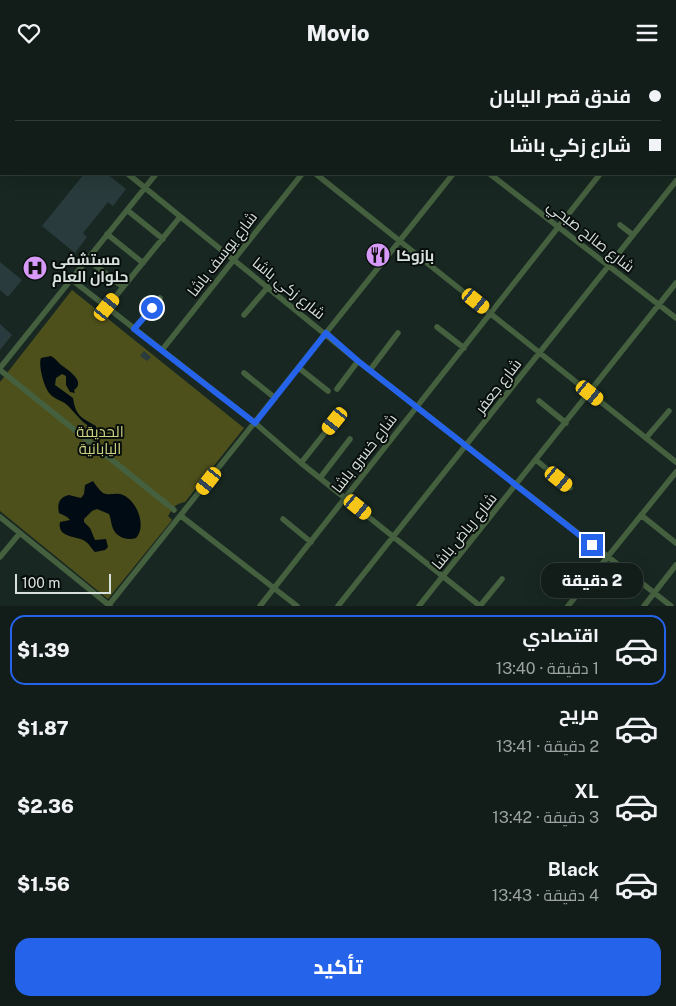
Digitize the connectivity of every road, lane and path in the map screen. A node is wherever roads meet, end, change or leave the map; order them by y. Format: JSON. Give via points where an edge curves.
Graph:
{"nodes":[{"id":1,"x":129,"y":175,"type":"edge"},
{"id":2,"x":155,"y":175,"type":"edge"},
{"id":3,"x":301,"y":175,"type":"edge"},
{"id":4,"x":317,"y":175,"type":"edge"},
{"id":5,"x":452,"y":175,"type":"edge"},
{"id":6,"x":491,"y":175,"type":"edge"},
{"id":7,"x":599,"y":175,"type":"edge"},
{"id":8,"x":676,"y":181,"type":"edge"},
{"id":9,"x":145,"y":187,"type":"junction"},
{"id":10,"x":127,"y":210,"type":"junction"},
{"id":11,"x":180,"y":217,"type":"junction"},
{"id":12,"x":620,"y":225,"type":"dead end"},
{"id":13,"x":559,"y":226,"type":"junction"},
{"id":14,"x":107,"y":234,"type":"junction"},
{"id":15,"x":633,"y":235,"type":"junction"},
{"id":16,"x":163,"y":239,"type":"junction"},
{"id":17,"x":400,"y":241,"type":"junction"},
{"id":18,"x":87,"y":259,"type":"junction"},
{"id":19,"x":234,"y":259,"type":"junction"},
{"id":20,"x":143,"y":263,"type":"junction"},
{"id":21,"x":609,"y":265,"type":"junction"},
{"id":22,"x":70,"y":279,"type":"junction"},
{"id":23,"x":676,"y":283,"type":"edge"},
{"id":24,"x":123,"y":287,"type":"junction"},
{"id":25,"x":268,"y":287,"type":"junction"},
{"id":26,"x":160,"y":298,"type":"dead end"},
{"id":27,"x":659,"y":305,"type":"junction"},
{"id":28,"x":107,"y":307,"type":"junction"},
{"id":29,"x":490,"y":313,"type":"junction"},
{"id":30,"x":244,"y":315,"type":"dead end"},
{"id":31,"x":676,"y":318,"type":"edge"},
{"id":32,"x":437,"y":327,"type":"dead end"},
{"id":33,"x":134,"y":329,"type":"junction"},
{"id":34,"x":326,"y":333,"type":"junction"},
{"id":35,"x":398,"y":333,"type":"dead end"},
{"id":36,"x":464,"y":348,"type":"junction"},
{"id":37,"x":162,"y":351,"type":"junction"},
{"id":38,"x":540,"y":353,"type":"junction"},
{"id":39,"x":358,"y":361,"type":"junction"},
{"id":40,"x":0,"y":368,"type":"edge"},
{"id":41,"x":299,"y":368,"type":"junction"},
{"id":42,"x":370,"y":369,"type":"junction"},
{"id":43,"x":244,"y":373,"type":"dead end"},
{"id":44,"x":337,"y":389,"type":"dead end"},
{"id":45,"x":328,"y":391,"type":"dead end"},
{"id":46,"x":590,"y":393,"type":"junction"},
{"id":47,"x":275,"y":398,"type":"junction"},
{"id":48,"x":540,"y":401,"type":"dead end"},
{"id":49,"x":417,"y":405,"type":"junction"},
{"id":50,"x":669,"y":411,"type":"dead end"},
{"id":51,"x":335,"y":421,"type":"dead end"},
{"id":52,"x":255,"y":423,"type":"junction"},
{"id":53,"x":566,"y":423,"type":"junction"},
{"id":54,"x":646,"y":437,"type":"junction"},
{"id":55,"x":350,"y":439,"type":"dead end"},
{"id":56,"x":467,"y":445,"type":"junction"},
{"id":57,"x":536,"y":460,"type":"junction"},
{"id":58,"x":676,"y":462,"type":"edge"},
{"id":59,"x":301,"y":463,"type":"junction"},
{"id":60,"x":676,"y":472,"type":"edge"},
{"id":61,"x":320,"y":478,"type":"junction"},
{"id":62,"x":516,"y":485,"type":"junction"},
{"id":63,"x":570,"y":487,"type":"dead end"},
{"id":64,"x":346,"y":497,"type":"junction"},
{"id":65,"x":171,"y":508,"type":"dead end"},
{"id":66,"x":641,"y":515,"type":"junction"},
{"id":67,"x":181,"y":516,"type":"junction"},
{"id":68,"x":0,"y":517,"type":"edge"},
{"id":69,"x":283,"y":519,"type":"dead end"},
{"id":70,"x":20,"y":533,"type":"junction"},
{"id":71,"x":394,"y":536,"type":"junction"},
{"id":72,"x":311,"y":542,"type":"junction"},
{"id":73,"x":676,"y":543,"type":"edge"},
{"id":74,"x":608,"y":556,"type":"junction"},
{"id":75,"x":0,"y":557,"type":"edge"},
{"id":76,"x":676,"y":565,"type":"edge"},
{"id":77,"x":443,"y":577,"type":"junction"},
{"id":78,"x":502,"y":579,"type":"dead end"},
{"id":79,"x":274,"y":588,"type":"junction"},
{"id":80,"x":654,"y":593,"type":"junction"},
{"id":81,"x":477,"y":605,"type":"edge"},
{"id":82,"x":109,"y":606,"type":"edge"},
{"id":83,"x":260,"y":606,"type":"edge"},
{"id":84,"x":297,"y":606,"type":"edge"},
{"id":85,"x":338,"y":606,"type":"edge"},
{"id":86,"x":419,"y":606,"type":"edge"},
{"id":87,"x":568,"y":606,"type":"edge"},
{"id":88,"x":644,"y":606,"type":"edge"},
{"id":89,"x":671,"y":606,"type":"edge"}],
"edges":[{"from":1,"to":9,"type":"street","name":"شارع زكي باشا"},
{"from":2,"to":9,"type":"street"},
{"from":3,"to":19,"type":"street","name":"شارع يوسف باشا"},
{"from":4,"to":17,"type":"street"},
{"from":5,"to":17,"type":"street"},
{"from":6,"to":13,"type":"street","name":"شارع صالح صبحي"},
{"from":7,"to":13,"type":"street","name":"شارع خسرو باشا"},
{"from":8,"to":15,"type":"street","name":"شارع جعفر"},
{"from":9,"to":10,"type":"street"},
{"from":9,"to":11,"type":"street","name":"شارع زكي باشا"},
{"from":10,"to":14,"type":"street"},
{"from":10,"to":16,"type":"street"},
{"from":11,"to":16,"type":"street"},
{"from":11,"to":19,"type":"street","name":"شارع زكي باشا"},
{"from":12,"to":15,"type":"street"},
{"from":13,"to":21,"type":"street","name":"شارع صالح صبحي"},
{"from":13,"to":29,"type":"street","name":"شارع خسرو باشا"},
{"from":14,"to":18,"type":"street"},
{"from":14,"to":20,"type":"street"},
{"from":15,"to":21,"type":"street","name":"شارع جعفر"},
{"from":16,"to":20,"type":"street"},
{"from":17,"to":29,"type":"street"},
{"from":17,"to":34,"type":"street"},
{"from":18,"to":22,"type":"street"},
{"from":18,"to":24,"type":"street"},
{"from":19,"to":25,"type":"street","name":"شارع زكي باشا"},
{"from":19,"to":37,"type":"street","name":"شارع يوسف باشا"},
{"from":20,"to":24,"type":"street"},
{"from":21,"to":27,"type":"street","name":"شارع صالح صبحي"},
{"from":21,"to":38,"type":"street","name":"شارع جعفر"},
{"from":22,"to":28,"type":"street"},
{"from":22,"to":40,"type":"street"},
{"from":23,"to":27,"type":"street","name":"شارع رياض باشا"},
{"from":24,"to":28,"type":"street"},
{"from":25,"to":30,"type":"street"},
{"from":25,"to":34,"type":"street","name":"شارع زكي باشا"},
{"from":26,"to":33,"type":"street"},
{"from":27,"to":31,"type":"street","name":"شارع صالح صبحي"},
{"from":27,"to":46,"type":"street","name":"شارع رياض باشا"},
{"from":28,"to":33,"type":"street"},
{"from":29,"to":36,"type":"street","name":"شارع خسرو باشا"},
{"from":29,"to":38,"type":"street"},
{"from":32,"to":36,"type":"street"},
{"from":33,"to":37,"type":"street"},
{"from":34,"to":39,"type":"street","name":"شارع زكي باشا"},
{"from":34,"to":41,"type":"street"},
{"from":35,"to":42,"type":"street"},
{"from":36,"to":49,"type":"street","name":"شارع خسرو باشا"},
{"from":37,"to":52,"type":"street"},
{"from":38,"to":46,"type":"street"},
{"from":38,"to":56,"type":"street","name":"شارع جعفر"},
{"from":39,"to":42,"type":"street","name":"شارع زكي باشا"},
{"from":39,"to":44,"type":"street"},
{"from":40,"to":65,"type":"street"},
{"from":41,"to":45,"type":"street"},
{"from":41,"to":47,"type":"street"},
{"from":42,"to":49,"type":"street","name":"شارع زكي باشا"},
{"from":43,"to":47,"type":"street"},
{"from":46,"to":53,"type":"street","name":"شارع رياض باشا"},
{"from":46,"to":54,"type":"street"},
{"from":47,"to":52,"type":"street"},
{"from":48,"to":53,"type":"street"},
{"from":49,"to":56,"type":"street","name":"شارع زكي باشا"},
{"from":49,"to":64,"type":"street","name":"شارع خسرو باشا"},
{"from":50,"to":54,"type":"street"},
{"from":51,"to":59,"type":"street"},
{"from":52,"to":59,"type":"street"},
{"from":52,"to":67,"type":"street"},
{"from":53,"to":57,"type":"street","name":"شارع رياض باشا"},
{"from":54,"to":58,"type":"street"},
{"from":55,"to":61,"type":"street"},
{"from":56,"to":62,"type":"street","name":"شارع زكي باشا"},
{"from":56,"to":71,"type":"street","name":"شارع جعفر"},
{"from":57,"to":62,"type":"street","name":"شارع رياض باشا"},
{"from":57,"to":63,"type":"street"},
{"from":59,"to":61,"type":"street"},
{"from":60,"to":66,"type":"street"},
{"from":61,"to":64,"type":"street"},
{"from":62,"to":74,"type":"street","name":"شارع زكي باشا"},
{"from":62,"to":77,"type":"street","name":"شارع رياض باشا"},
{"from":64,"to":71,"type":"street"},
{"from":64,"to":72,"type":"street","name":"شارع خسرو باشا"},
{"from":66,"to":73,"type":"street"},
{"from":66,"to":74,"type":"street"},
{"from":67,"to":79,"type":"street"},
{"from":67,"to":82,"type":"street"},
{"from":68,"to":70,"type":"street"},
{"from":69,"to":72,"type":"street"},
{"from":70,"to":75,"type":"street"},
{"from":70,"to":82,"type":"street"},
{"from":71,"to":77,"type":"street"},
{"from":71,"to":85,"type":"street","name":"شارع جعفر"},
{"from":72,"to":79,"type":"street","name":"شارع خسرو باشا"},
{"from":74,"to":80,"type":"street","name":"شارع زكي باشا"},
{"from":74,"to":87,"type":"street"},
{"from":76,"to":80,"type":"street"},
{"from":77,"to":81,"type":"street"},
{"from":77,"to":86,"type":"street","name":"شارع رياض باشا"},
{"from":78,"to":81,"type":"street"},
{"from":79,"to":83,"type":"street","name":"شارع خسرو باشا"},
{"from":79,"to":84,"type":"street"},
{"from":80,"to":88,"type":"street"},
{"from":80,"to":89,"type":"street","name":"شارع زكي باشا"}]}
